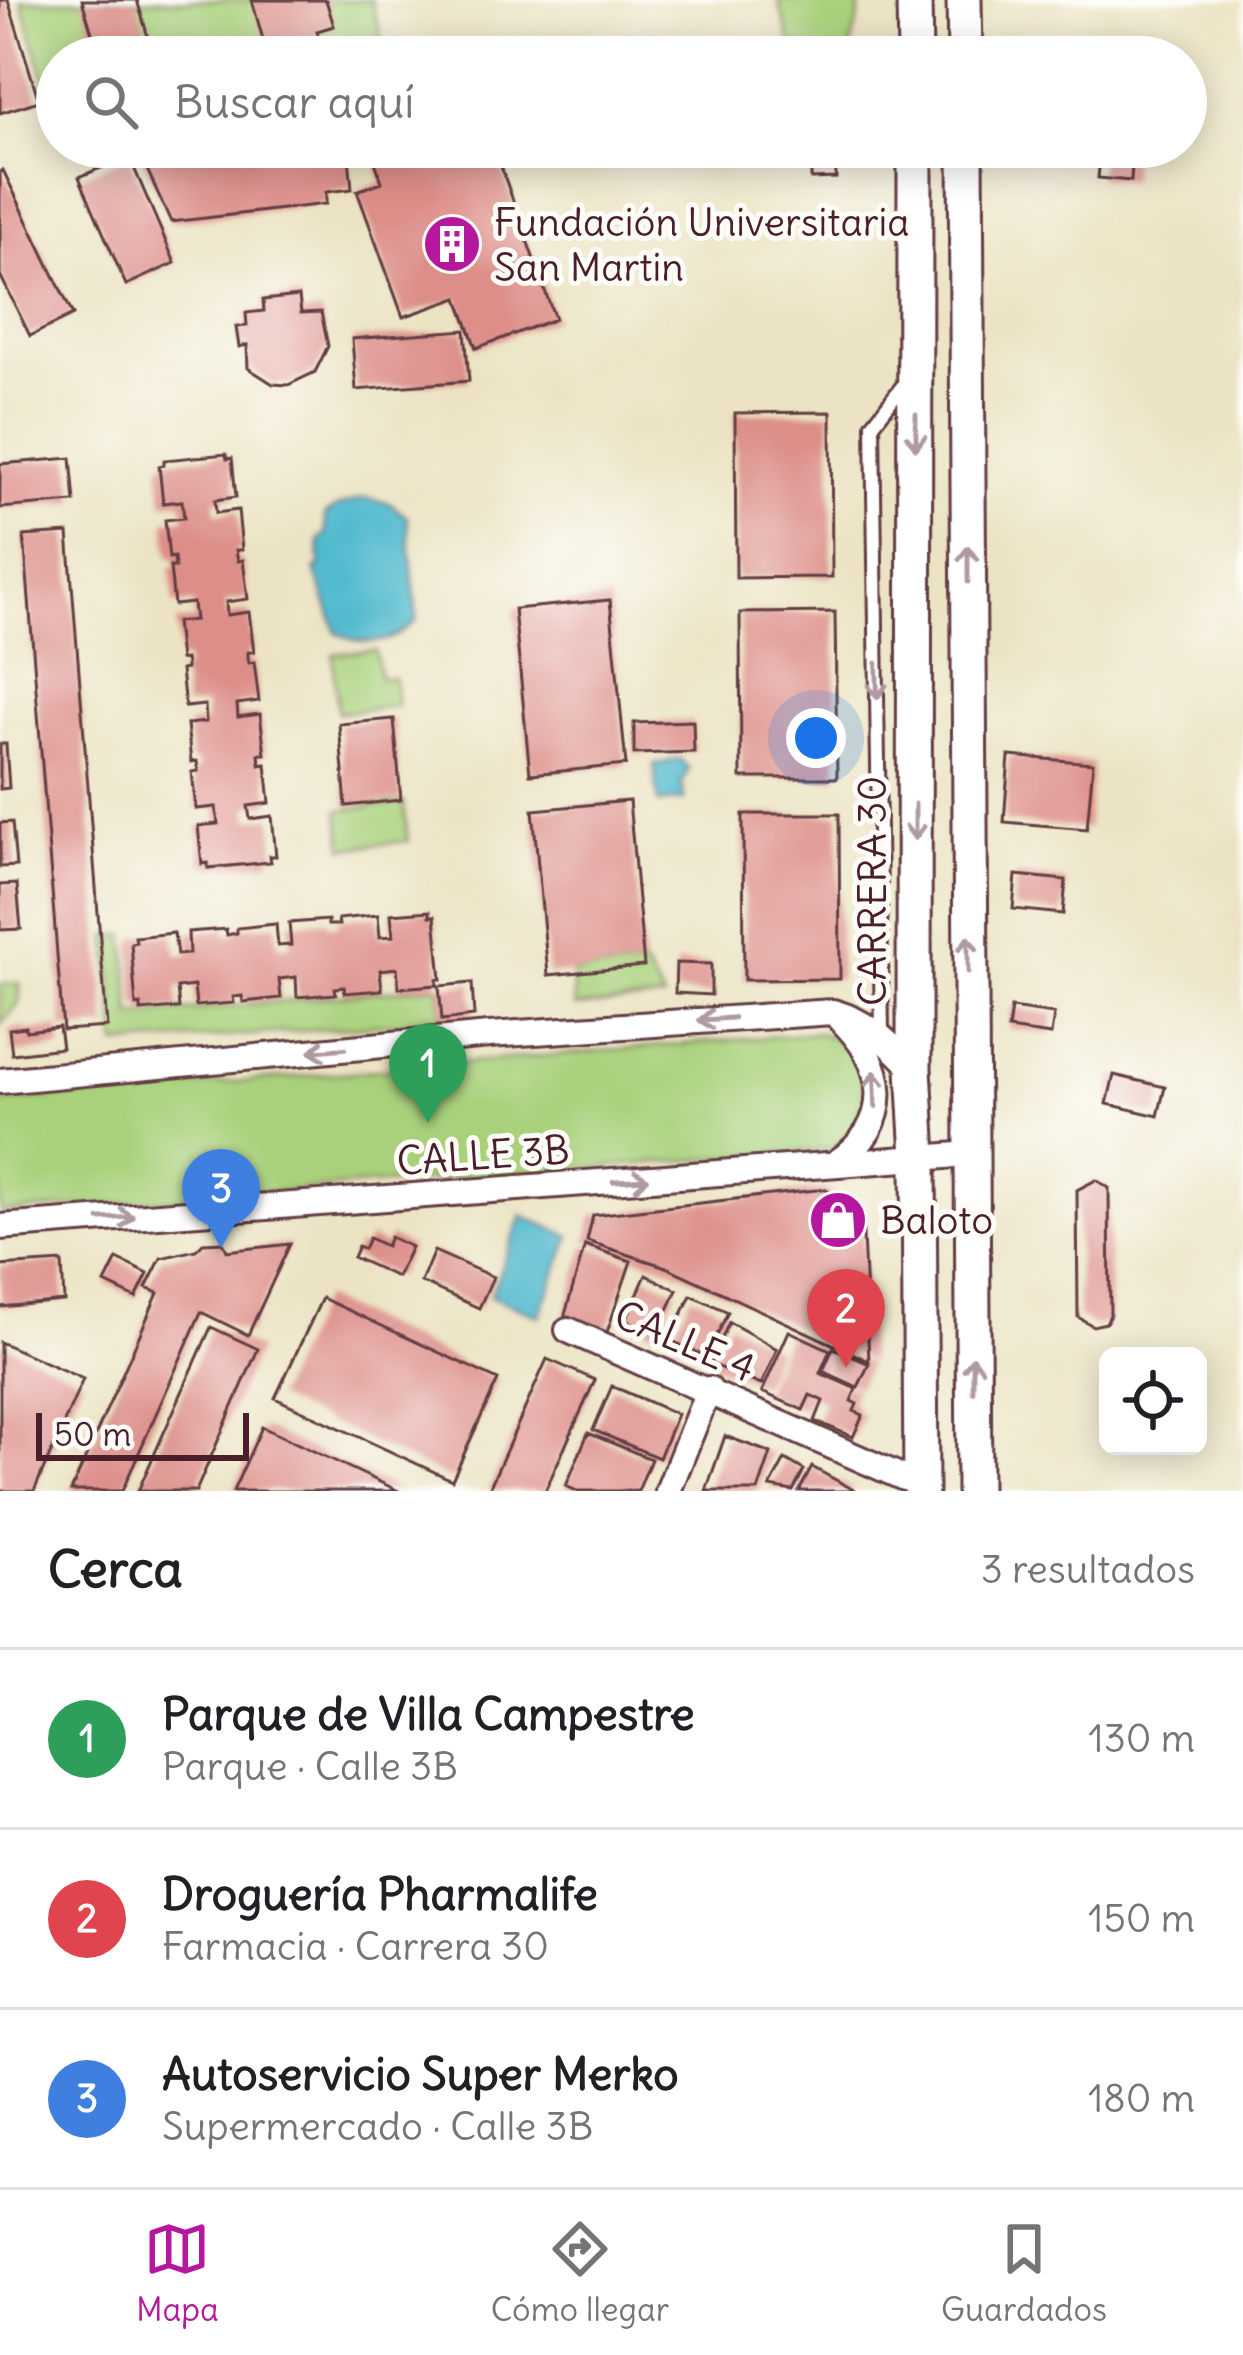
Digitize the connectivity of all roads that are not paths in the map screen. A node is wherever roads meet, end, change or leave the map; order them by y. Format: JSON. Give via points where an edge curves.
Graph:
{"nodes":[{"id":1,"x":914,"y":0,"type":"edge"},
{"id":2,"x":964,"y":0,"type":"edge"},
{"id":3,"x":915,"y":36,"type":"edge"},
{"id":4,"x":965,"y":36,"type":"edge"},
{"id":5,"x":915,"y":168,"type":"edge"},
{"id":6,"x":965,"y":168,"type":"edge"},
{"id":7,"x":916,"y":369,"type":"junction"},
{"id":8,"x":833,"y":1012,"type":"junction"},
{"id":9,"x":882,"y":1034,"type":"junction"},
{"id":10,"x":914,"y":1069,"type":"junction"},
{"id":11,"x":968,"y":1071,"type":"junction"},
{"id":12,"x":0,"y":1081,"type":"edge"},
{"id":13,"x":972,"y":1154,"type":"junction"},
{"id":14,"x":919,"y":1156,"type":"junction"},
{"id":15,"x":834,"y":1164,"type":"junction"},
{"id":16,"x":0,"y":1227,"type":"edge"},
{"id":17,"x":568,"y":1330,"type":"dead end"},
{"id":18,"x":710,"y":1389,"type":"junction"},
{"id":19,"x":914,"y":1487,"type":"edge"},
{"id":20,"x":668,"y":1491,"type":"edge"},
{"id":21,"x":974,"y":1491,"type":"edge"}],
"edges":[{"from":1,"to":3,"type":"main road"},
{"from":2,"to":4,"type":"main road"},
{"from":5,"to":7,"type":"main road","name":"CARRERA 30"},
{"from":11,"to":6,"type":"main road","one_way":true},
{"from":7,"to":9,"type":"lane","one_way":true,"via":[[873,424]]},
{"from":7,"to":10,"type":"main road","name":"CARRERA 30","one_way":true},
{"from":8,"to":9,"type":"street"},
{"from":8,"to":12,"type":"street","one_way":true},
{"from":15,"to":8,"type":"street","one_way":true,"via":[[858,1148],[874,1121],[880,1086],[870,1054]]},
{"from":9,"to":10,"type":"street"},
{"from":10,"to":11,"type":"main road"},
{"from":10,"to":14,"type":"main road","name":"CARRERA 30"},
{"from":11,"to":13,"type":"main road"},
{"from":13,"to":14,"type":"street","name":"CALLE 3B"},
{"from":21,"to":13,"type":"main road","one_way":true},
{"from":14,"to":15,"type":"street","name":"CALLE 3B"},
{"from":14,"to":19,"type":"main road","name":"CARRERA 30"},
{"from":16,"to":15,"type":"street","name":"CALLE 3B","one_way":true},
{"from":17,"to":18,"type":"street","name":"CALLE 4"},
{"from":18,"to":19,"type":"street","name":"CALLE 4"},
{"from":18,"to":20,"type":"street"}]}
